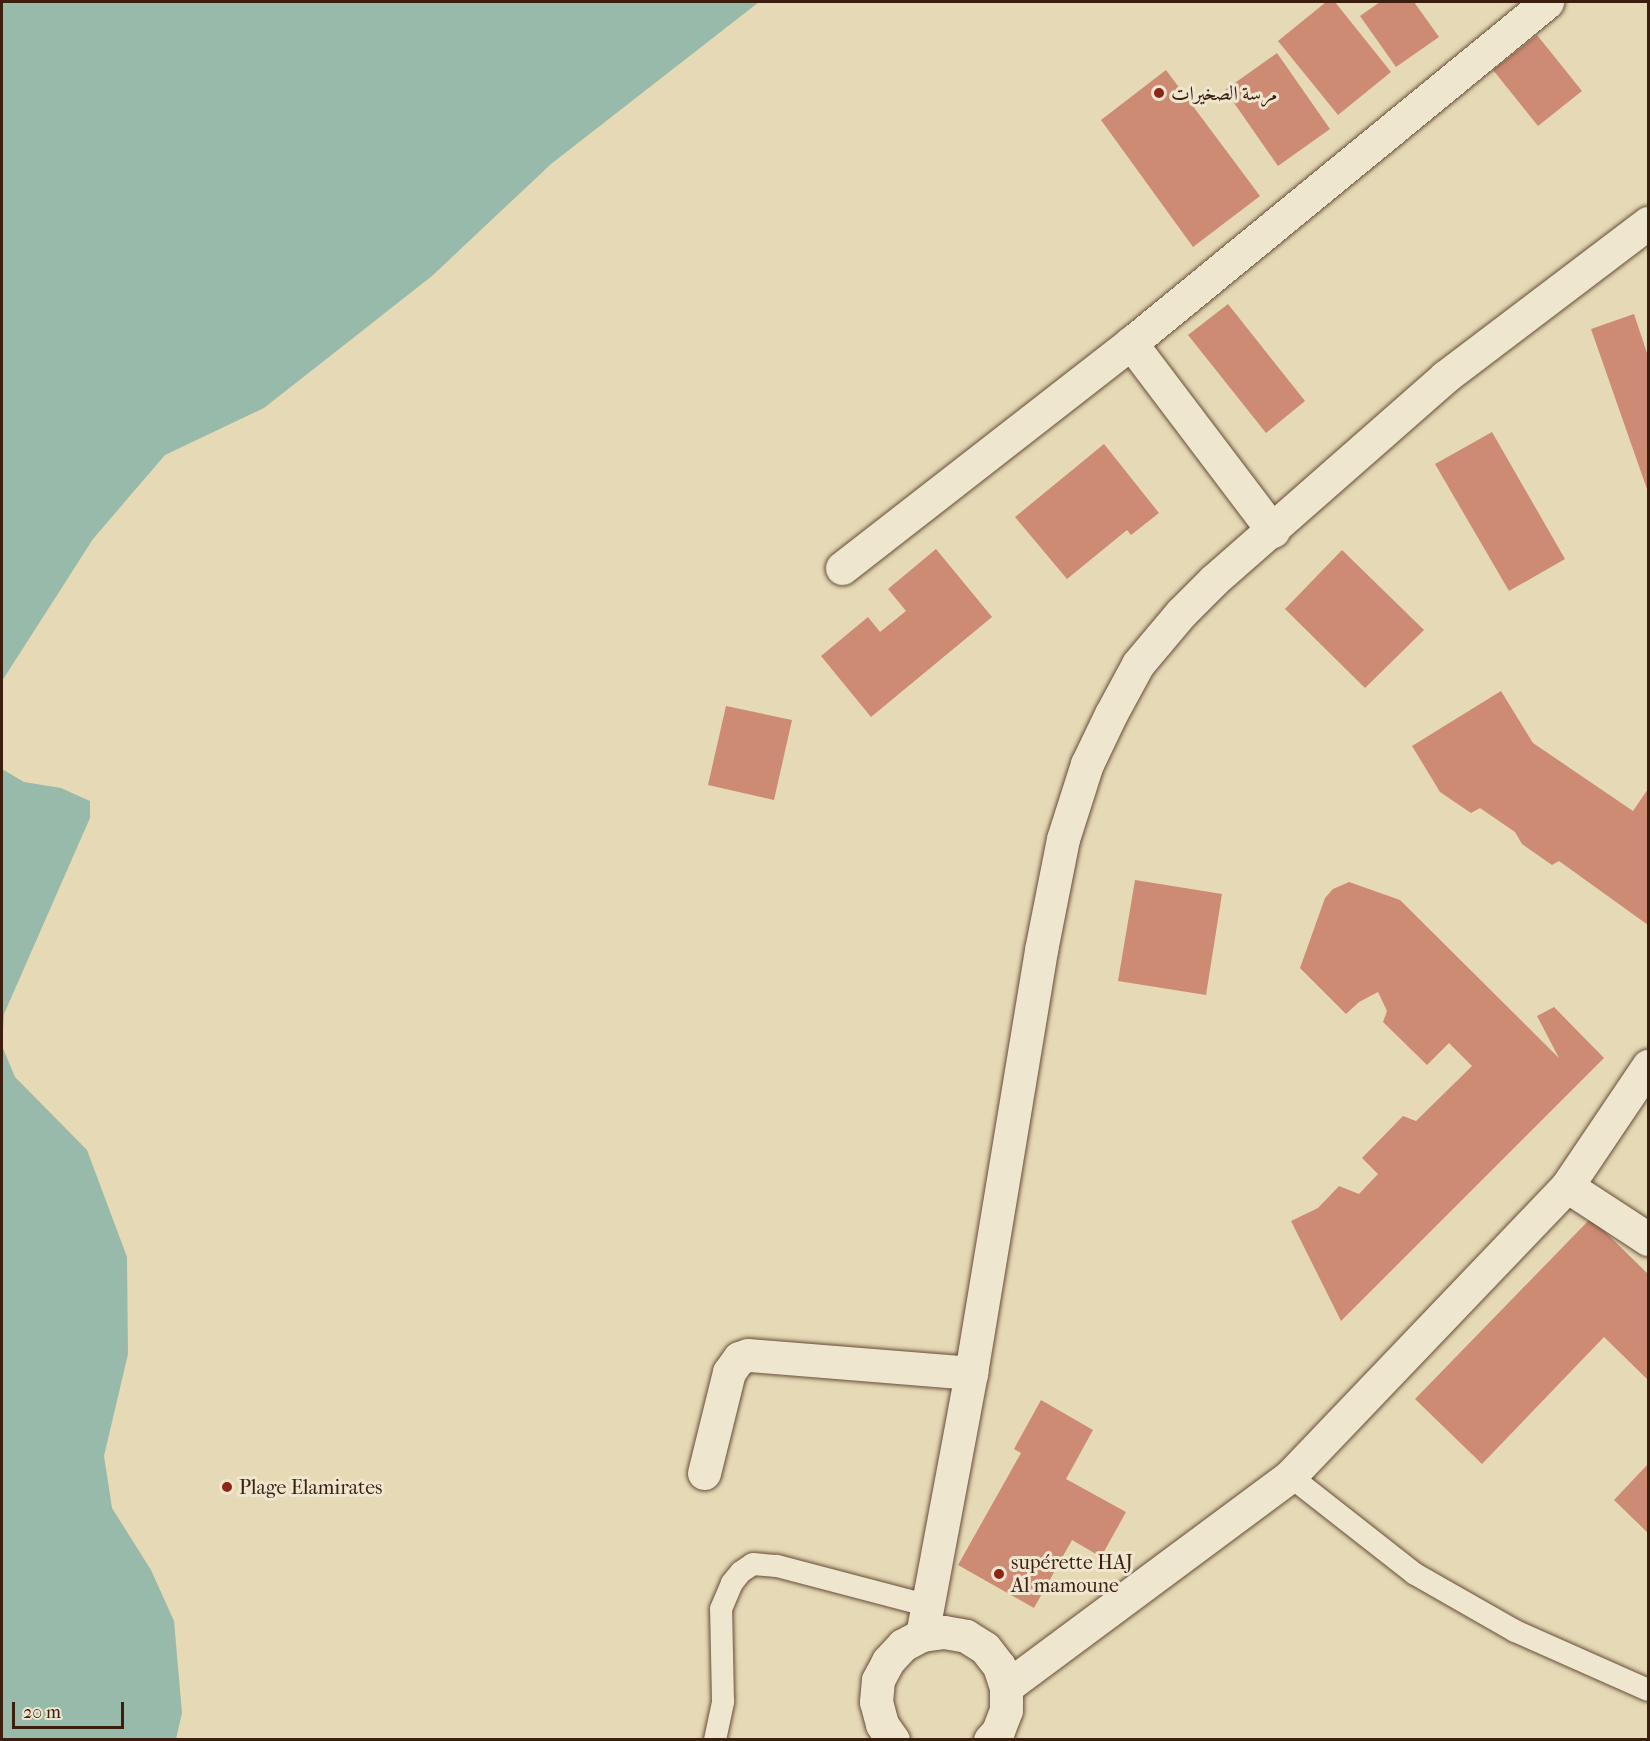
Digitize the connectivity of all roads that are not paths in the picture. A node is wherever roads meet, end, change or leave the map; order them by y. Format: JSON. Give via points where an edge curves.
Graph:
{"nodes":[{"id":1,"x":1547,"y":2,"type":"edge"},
{"id":2,"x":1648,"y":223,"type":"edge"},
{"id":3,"x":1131,"y":343,"type":"junction"},
{"id":4,"x":1273,"y":531,"type":"junction"},
{"id":5,"x":842,"y":568,"type":"dead end"},
{"id":6,"x":1648,"y":1066,"type":"edge"},
{"id":7,"x":1567,"y":1186,"type":"junction"},
{"id":8,"x":1648,"y":1239,"type":"edge"},
{"id":9,"x":971,"y":1373,"type":"junction"},
{"id":10,"x":704,"y":1473,"type":"dead end"},
{"id":11,"x":1290,"y":1476,"type":"junction"},
{"id":12,"x":926,"y":1620,"type":"junction"},
{"id":13,"x":1006,"y":1687,"type":"junction"},
{"id":14,"x":1648,"y":1690,"type":"edge"},
{"id":15,"x":715,"y":1740,"type":"edge"},
{"id":16,"x":893,"y":1740,"type":"edge"},
{"id":17,"x":990,"y":1740,"type":"edge"}],
"edges":[{"from":1,"to":3,"type":"street"},
{"from":2,"to":4,"type":"street","via":[[1445,377]]},
{"from":3,"to":4,"type":"street"},
{"from":3,"to":5,"type":"street"},
{"from":4,"to":9,"type":"street","via":[[1181,613],[1138,663],[1087,765],[1063,839],[1043,939]]},
{"from":6,"to":7,"type":"street"},
{"from":7,"to":8,"type":"street"},
{"from":7,"to":11,"type":"street"},
{"from":9,"to":10,"type":"street","via":[[748,1355],[739,1358],[729,1372]]},
{"from":9,"to":12,"type":"street"},
{"from":11,"to":13,"type":"street"},
{"from":11,"to":14,"type":"lane","via":[[1415,1574],[1515,1630]]},
{"from":12,"to":13,"type":"street","via":[[944,1632],[966,1636],[985,1648],[999,1666]]},
{"from":12,"to":15,"type":"lane","via":[[777,1566],[753,1564],[732,1583],[721,1609],[723,1701]]},
{"from":12,"to":16,"type":"street","via":[[888,1661],[878,1680],[876,1702],[882,1724]]},
{"from":13,"to":17,"type":"street","via":[[1006,1710]]}]}
